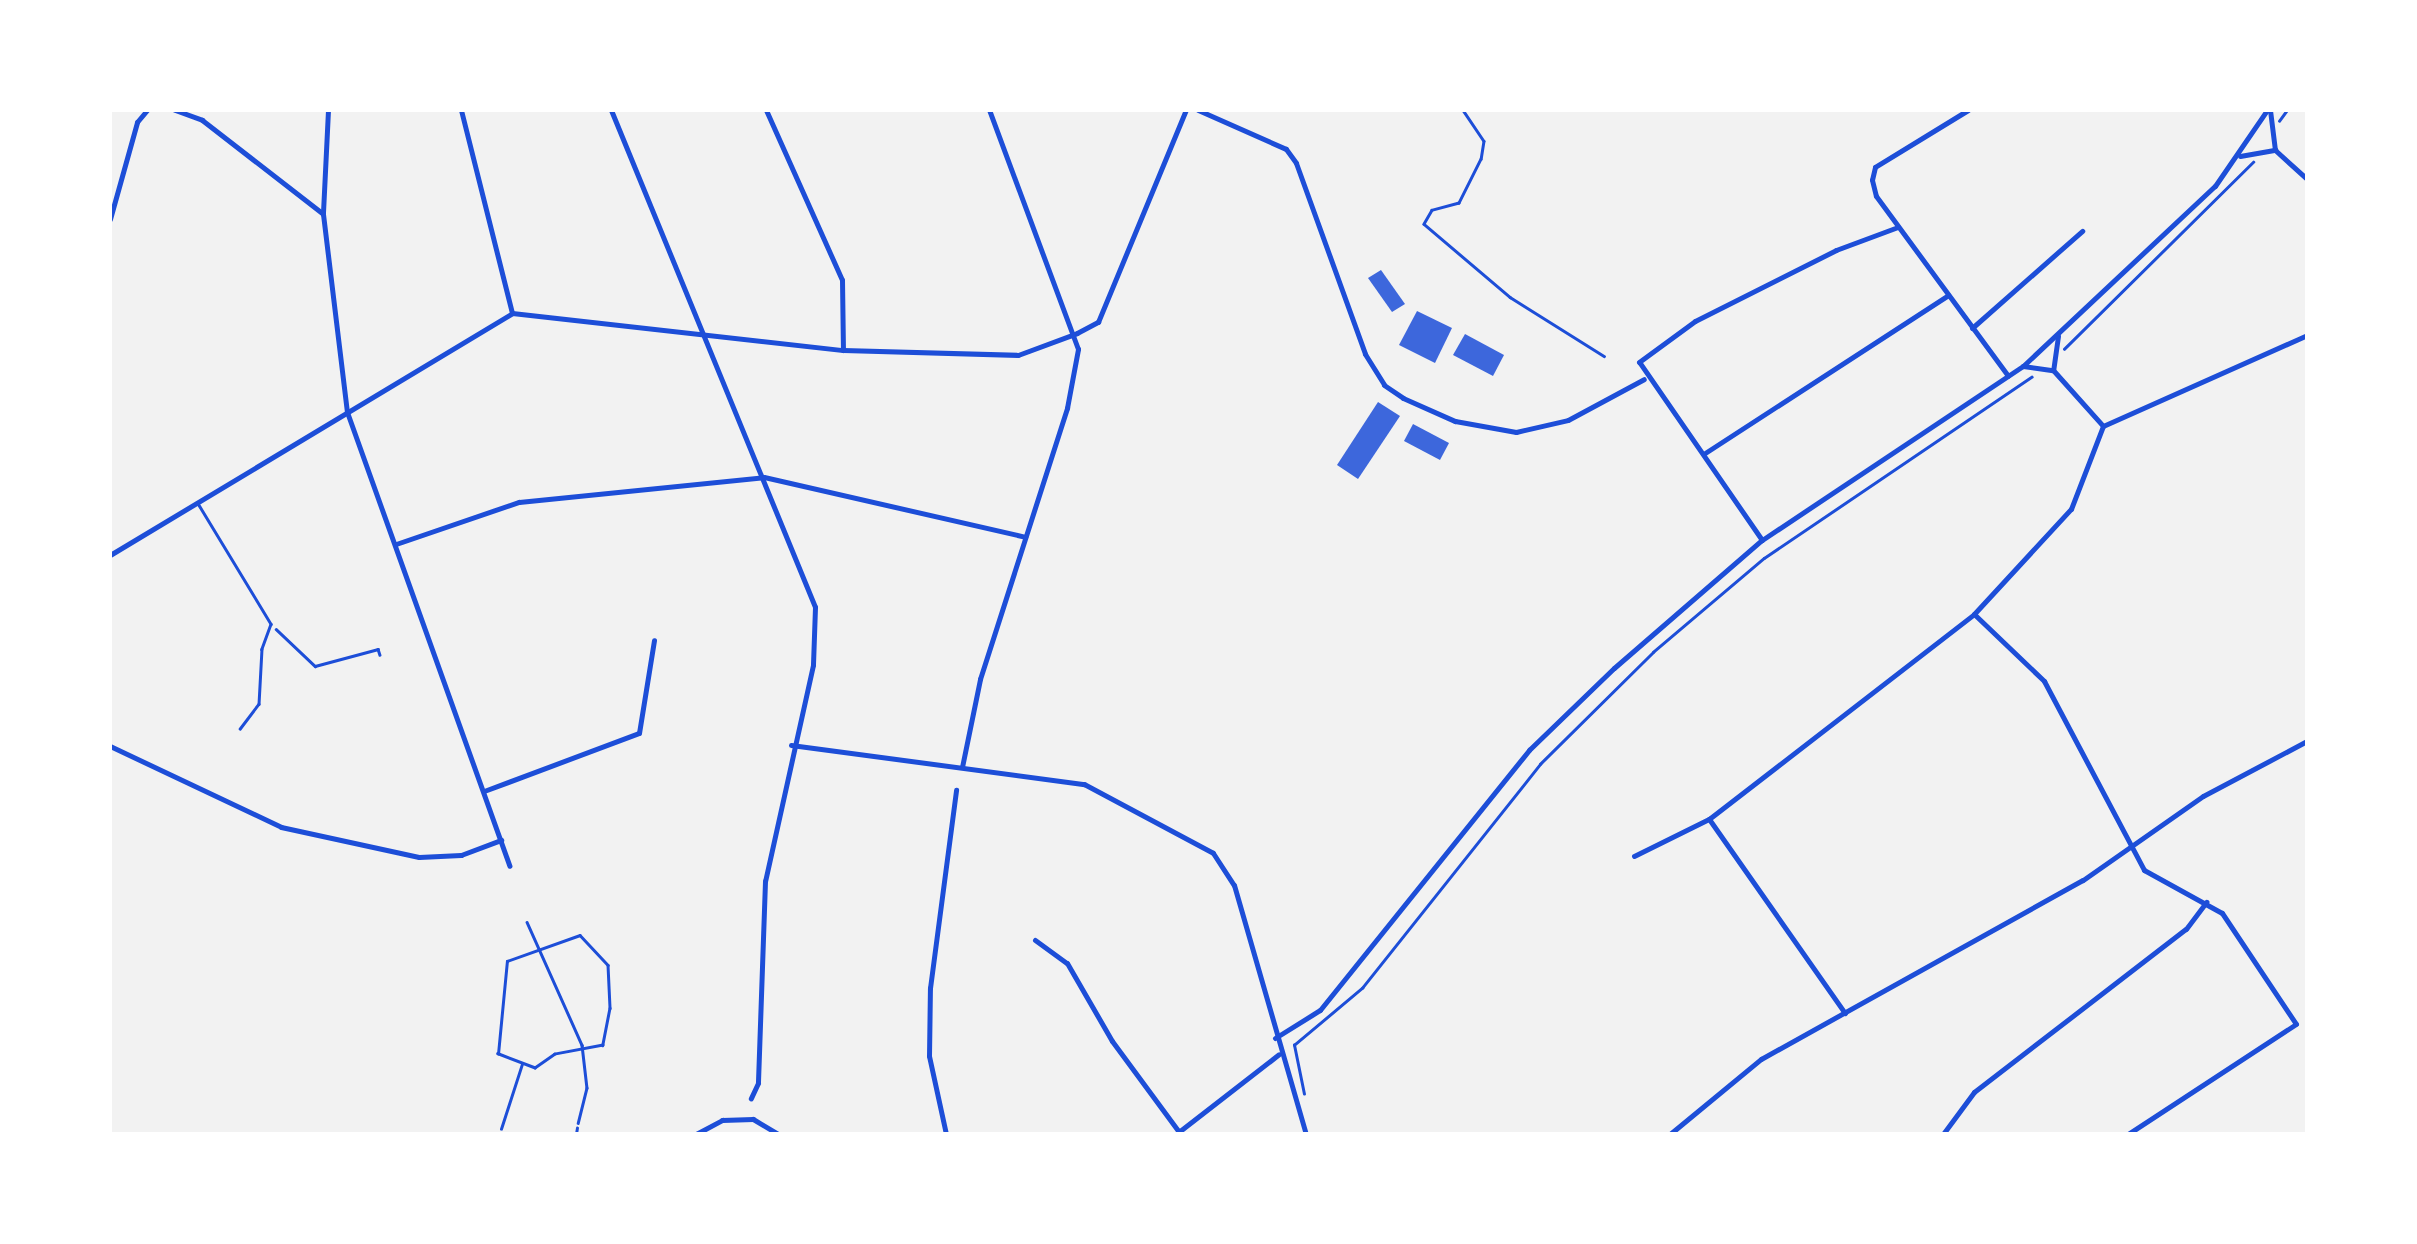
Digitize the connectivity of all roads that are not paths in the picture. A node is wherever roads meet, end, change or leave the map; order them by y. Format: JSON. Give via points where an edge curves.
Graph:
{"nodes":[{"id":1,"x":147,"y":110,"type":"edge"},
{"id":2,"x":175,"y":110,"type":"edge"},
{"id":3,"x":328,"y":110,"type":"edge"},
{"id":4,"x":460,"y":110,"type":"edge"},
{"id":5,"x":611,"y":110,"type":"edge"},
{"id":6,"x":766,"y":110,"type":"edge"},
{"id":7,"x":990,"y":110,"type":"edge"},
{"id":8,"x":1186,"y":110,"type":"edge"},
{"id":9,"x":1198,"y":110,"type":"edge"},
{"id":10,"x":1968,"y":110,"type":"edge"},
{"id":11,"x":2268,"y":110,"type":"edge"},
{"id":12,"x":2275,"y":150,"type":"junction"},
{"id":13,"x":2238,"y":157,"type":"junction"},
{"id":14,"x":2307,"y":179,"type":"edge"},
{"id":15,"x":323,"y":214,"type":"junction"},
{"id":16,"x":110,"y":219,"type":"edge"},
{"id":17,"x":1898,"y":227,"type":"junction"},
{"id":18,"x":2082,"y":231,"type":"dead end"},
{"id":19,"x":1948,"y":295,"type":"junction"},
{"id":20,"x":512,"y":313,"type":"junction"},
{"id":21,"x":1972,"y":328,"type":"junction"},
{"id":22,"x":1077,"y":333,"type":"junction"},
{"id":23,"x":2058,"y":334,"type":"junction"},
{"id":24,"x":2307,"y":334,"type":"edge"},
{"id":25,"x":705,"y":336,"type":"junction"},
{"id":26,"x":843,"y":350,"type":"junction"},
{"id":27,"x":2023,"y":366,"type":"junction"},
{"id":28,"x":2053,"y":370,"type":"junction"},
{"id":29,"x":2008,"y":377,"type":"junction"},
{"id":30,"x":1644,"y":379,"type":"junction"},
{"id":31,"x":347,"y":412,"type":"junction"},
{"id":32,"x":2103,"y":426,"type":"junction"},
{"id":33,"x":1705,"y":453,"type":"junction"},
{"id":34,"x":764,"y":477,"type":"junction"},
{"id":35,"x":198,"y":504,"type":"junction"},
{"id":36,"x":1025,"y":537,"type":"junction"},
{"id":37,"x":1762,"y":540,"type":"junction"},
{"id":38,"x":396,"y":544,"type":"junction"},
{"id":39,"x":110,"y":555,"type":"edge"},
{"id":40,"x":1974,"y":614,"type":"junction"},
{"id":41,"x":654,"y":640,"type":"dead end"},
{"id":42,"x":240,"y":729,"type":"dead end"},
{"id":43,"x":2307,"y":741,"type":"edge"},
{"id":44,"x":791,"y":745,"type":"junction"},
{"id":45,"x":110,"y":746,"type":"edge"},
{"id":46,"x":962,"y":766,"type":"junction"},
{"id":47,"x":484,"y":790,"type":"junction"},
{"id":48,"x":956,"y":790,"type":"dead end"},
{"id":49,"x":1709,"y":819,"type":"junction"},
{"id":50,"x":500,"y":840,"type":"junction"},
{"id":51,"x":2128,"y":851,"type":"junction"},
{"id":52,"x":1634,"y":856,"type":"dead end"},
{"id":53,"x":510,"y":866,"type":"dead end"},
{"id":54,"x":2206,"y":902,"type":"junction"},
{"id":55,"x":1035,"y":940,"type":"dead end"},
{"id":56,"x":1845,"y":1014,"type":"junction"},
{"id":57,"x":1275,"y":1038,"type":"junction"},
{"id":58,"x":1279,"y":1054,"type":"junction"},
{"id":59,"x":522,"y":1064,"type":"road end"},
{"id":60,"x":751,"y":1098,"type":"dead end"},
{"id":61,"x":577,"y":1128,"type":"road end"},
{"id":62,"x":500,"y":1129,"type":"junction"},
{"id":63,"x":1178,"y":1133,"type":"edge"},
{"id":64,"x":484,"y":1134,"type":"edge"},
{"id":65,"x":519,"y":1134,"type":"edge"},
{"id":66,"x":576,"y":1134,"type":"edge"},
{"id":67,"x":696,"y":1134,"type":"edge"},
{"id":68,"x":778,"y":1134,"type":"edge"},
{"id":69,"x":946,"y":1134,"type":"edge"},
{"id":70,"x":1306,"y":1134,"type":"edge"},
{"id":71,"x":1670,"y":1134,"type":"edge"},
{"id":72,"x":1943,"y":1134,"type":"edge"},
{"id":73,"x":2128,"y":1134,"type":"edge"}],
"edges":[{"from":1,"to":16,"type":"street","via":[[137,122]]},
{"from":2,"to":15,"type":"street","via":[[202,120]]},
{"from":3,"to":15,"type":"street"},
{"from":4,"to":20,"type":"street"},
{"from":5,"to":25,"type":"street"},
{"from":6,"to":26,"type":"street","via":[[842,280]]},
{"from":7,"to":22,"type":"street"},
{"from":8,"to":22,"type":"street","via":[[1098,322]]},
{"from":9,"to":30,"type":"street","via":[[1286,149],[1296,163],[1360,342],[1384,385],[1403,398],[1454,420],[1516,432],[1568,420]]},
{"from":10,"to":17,"type":"street","via":[[1875,167],[1872,180]]},
{"from":11,"to":12,"type":"street"},
{"from":11,"to":13,"type":"street"},
{"from":12,"to":13,"type":"street"},
{"from":12,"to":14,"type":"street"},
{"from":13,"to":23,"type":"street"},
{"from":15,"to":31,"type":"street"},
{"from":17,"to":19,"type":"street"},
{"from":17,"to":30,"type":"street","via":[[1836,250],[1695,321],[1639,362]]},
{"from":18,"to":21,"type":"street"},
{"from":19,"to":21,"type":"street"},
{"from":19,"to":33,"type":"street"},
{"from":20,"to":25,"type":"street"},
{"from":20,"to":31,"type":"street"},
{"from":21,"to":29,"type":"street"},
{"from":22,"to":26,"type":"street","via":[[1018,356]]},
{"from":22,"to":36,"type":"street","via":[[1067,408]]},
{"from":23,"to":27,"type":"street"},
{"from":23,"to":28,"type":"street"},
{"from":24,"to":32,"type":"street"},
{"from":25,"to":26,"type":"street"},
{"from":25,"to":34,"type":"street"},
{"from":27,"to":28,"type":"street"},
{"from":27,"to":29,"type":"street"},
{"from":28,"to":32,"type":"street"},
{"from":29,"to":37,"type":"street"},
{"from":30,"to":33,"type":"street"},
{"from":31,"to":35,"type":"street"},
{"from":31,"to":38,"type":"street"},
{"from":32,"to":40,"type":"street","via":[[2070,510]]},
{"from":33,"to":37,"type":"street"},
{"from":34,"to":36,"type":"street"},
{"from":34,"to":38,"type":"street","via":[[519,502]]},
{"from":34,"to":44,"type":"street","via":[[815,607],[813,665]]},
{"from":35,"to":39,"type":"street"},
{"from":35,"to":42,"type":"lane","via":[[271,624],[262,649],[259,704]]},
{"from":36,"to":46,"type":"street","via":[[980,679]]},
{"from":37,"to":57,"type":"street","via":[[1529,750],[1320,1010]]},
{"from":38,"to":47,"type":"street"},
{"from":40,"to":49,"type":"street"},
{"from":40,"to":51,"type":"street","via":[[2044,681]]},
{"from":41,"to":47,"type":"street","via":[[639,733]]},
{"from":43,"to":51,"type":"street","via":[[2203,796]]},
{"from":44,"to":46,"type":"street"},
{"from":44,"to":60,"type":"street","via":[[765,881],[758,1082]]},
{"from":45,"to":50,"type":"street","via":[[281,827],[419,857],[462,856]]},
{"from":46,"to":57,"type":"street","via":[[1084,784],[1213,853],[1234,885]]},
{"from":47,"to":50,"type":"street"},
{"from":48,"to":69,"type":"street","via":[[930,1005],[929,1056]]},
{"from":49,"to":52,"type":"street"},
{"from":49,"to":56,"type":"street"},
{"from":50,"to":53,"type":"street"},
{"from":51,"to":54,"type":"street","via":[[2144,870]]},
{"from":51,"to":56,"type":"street"},
{"from":54,"to":72,"type":"street","via":[[2186,929],[1974,1092]]},
{"from":54,"to":73,"type":"street","via":[[2222,913],[2296,1024]]},
{"from":55,"to":63,"type":"street","via":[[1067,964]]},
{"from":56,"to":71,"type":"street","via":[[1761,1059]]},
{"from":57,"to":58,"type":"street"},
{"from":58,"to":63,"type":"street"},
{"from":58,"to":70,"type":"street"},
{"from":59,"to":62,"type":"lane"},
{"from":61,"to":66,"type":"lane"},
{"from":62,"to":64,"type":"street"},
{"from":62,"to":65,"type":"street"},
{"from":67,"to":68,"type":"street","via":[[722,1120],[753,1119]]}]}
